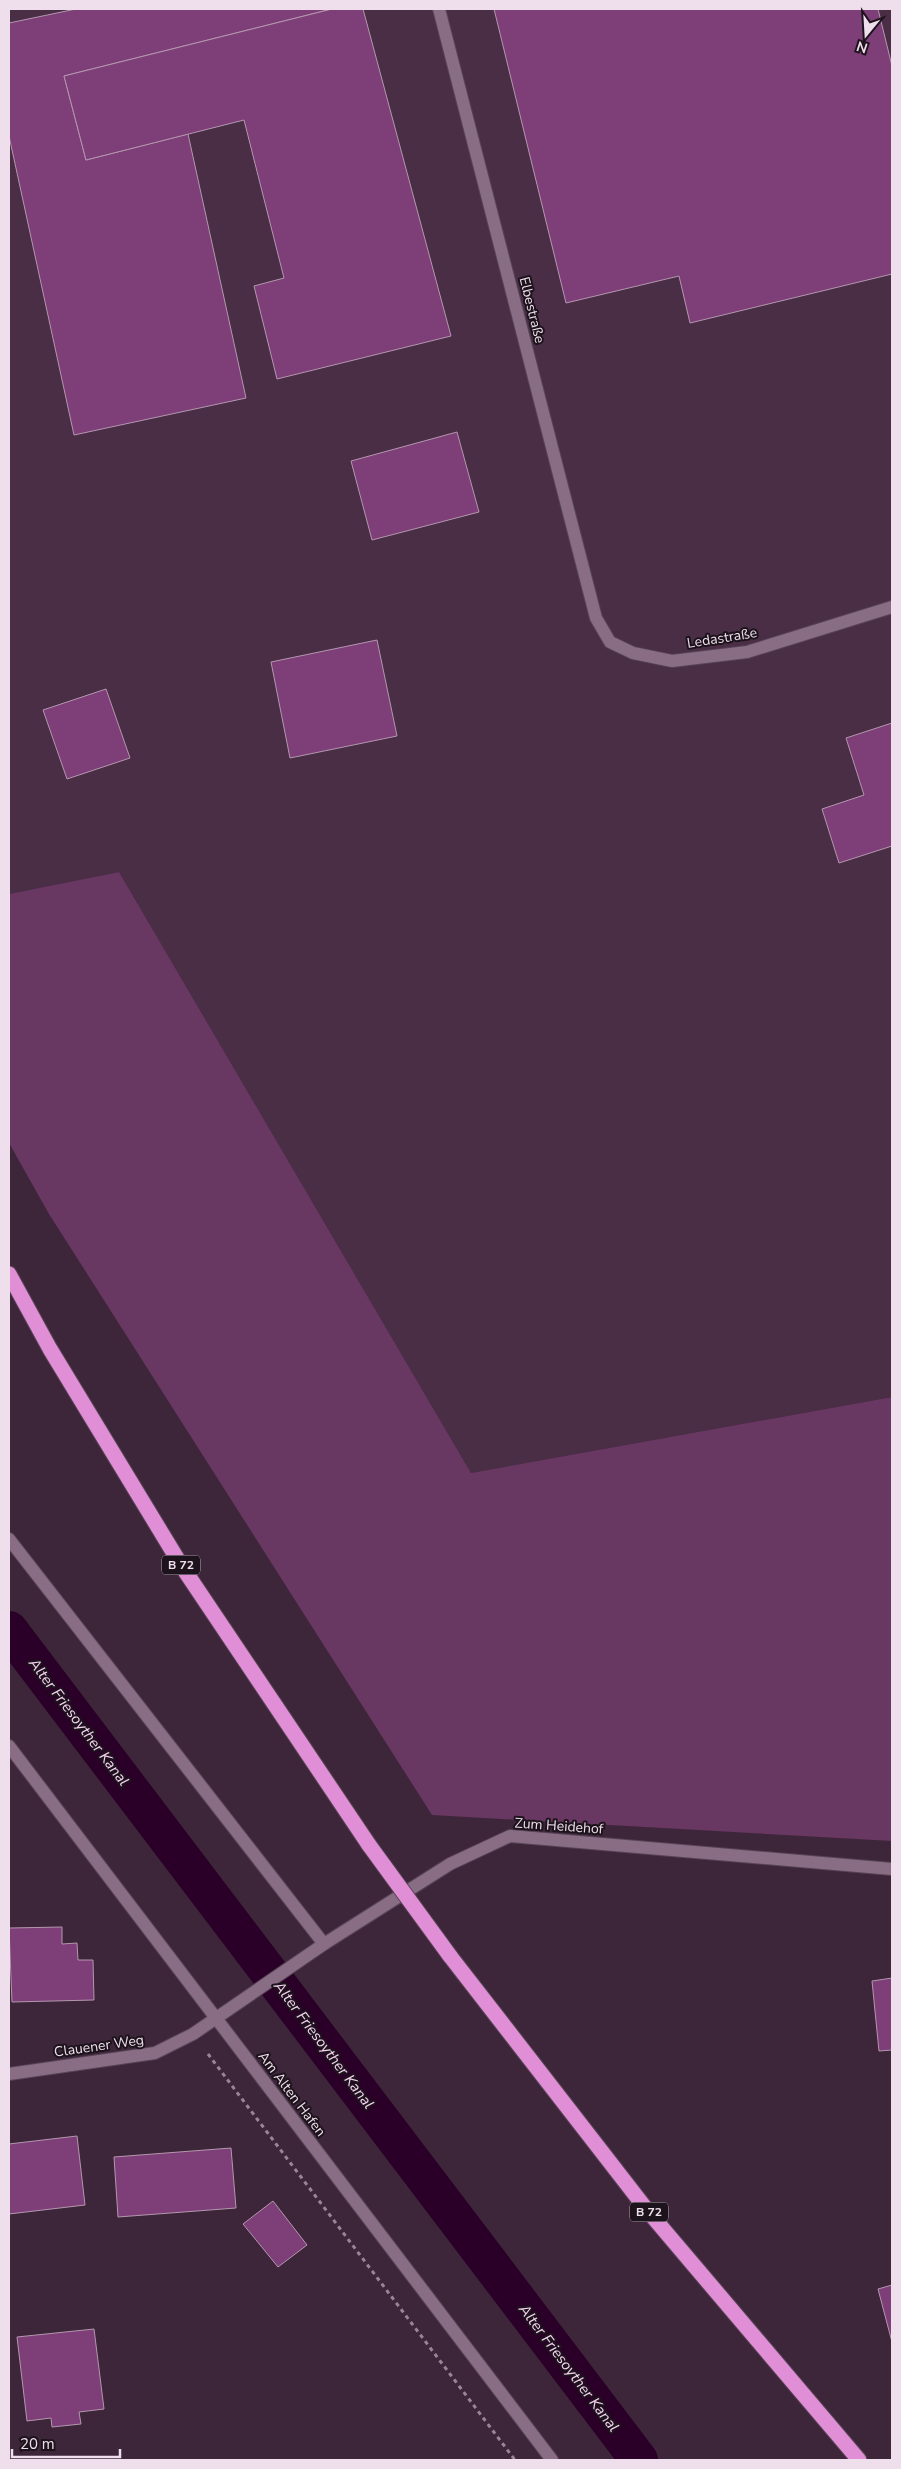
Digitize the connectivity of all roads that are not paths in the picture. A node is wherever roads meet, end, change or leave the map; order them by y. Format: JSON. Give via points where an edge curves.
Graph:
{"nodes":[{"id":1,"x":439,"y":9,"type":"edge"},
{"id":2,"x":892,"y":607,"type":"edge"},
{"id":3,"x":596,"y":618,"type":"joint"},
{"id":4,"x":9,"y":1274,"type":"edge"},
{"id":5,"x":9,"y":1539,"type":"edge"},
{"id":6,"x":9,"y":1746,"type":"edge"},
{"id":7,"x":892,"y":1869,"type":"edge"},
{"id":8,"x":324,"y":1944,"type":"junction"},
{"id":9,"x":215,"y":2018,"type":"junction"},
{"id":10,"x":9,"y":2074,"type":"edge"},
{"id":11,"x":552,"y":2460,"type":"edge"},
{"id":12,"x":859,"y":2460,"type":"edge"}],
"edges":[{"from":1,"to":3,"type":"street","name":"Elbestraße"},
{"from":2,"to":3,"type":"street","name":"Ledastraße","via":[[747,652],[672,661],[633,653],[610,642]]},
{"from":4,"to":12,"type":"highway","number":"B 72","bridge":true,"via":[[50,1349],[181,1565],[369,1845],[450,1956],[647,2210]]},
{"from":5,"to":8,"type":"street"},
{"from":6,"to":9,"type":"street","name":"Am Alten Hafen"},
{"from":7,"to":8,"type":"street","name":"Zum Heidehof","via":[[510,1836],[450,1864]]},
{"from":8,"to":9,"type":"street","name":"Zum Heidehof"},
{"from":9,"to":10,"type":"street","name":"Clauener Weg","via":[[155,2053]]},
{"from":9,"to":11,"type":"street","name":"Am Alten Hafen"}]}
